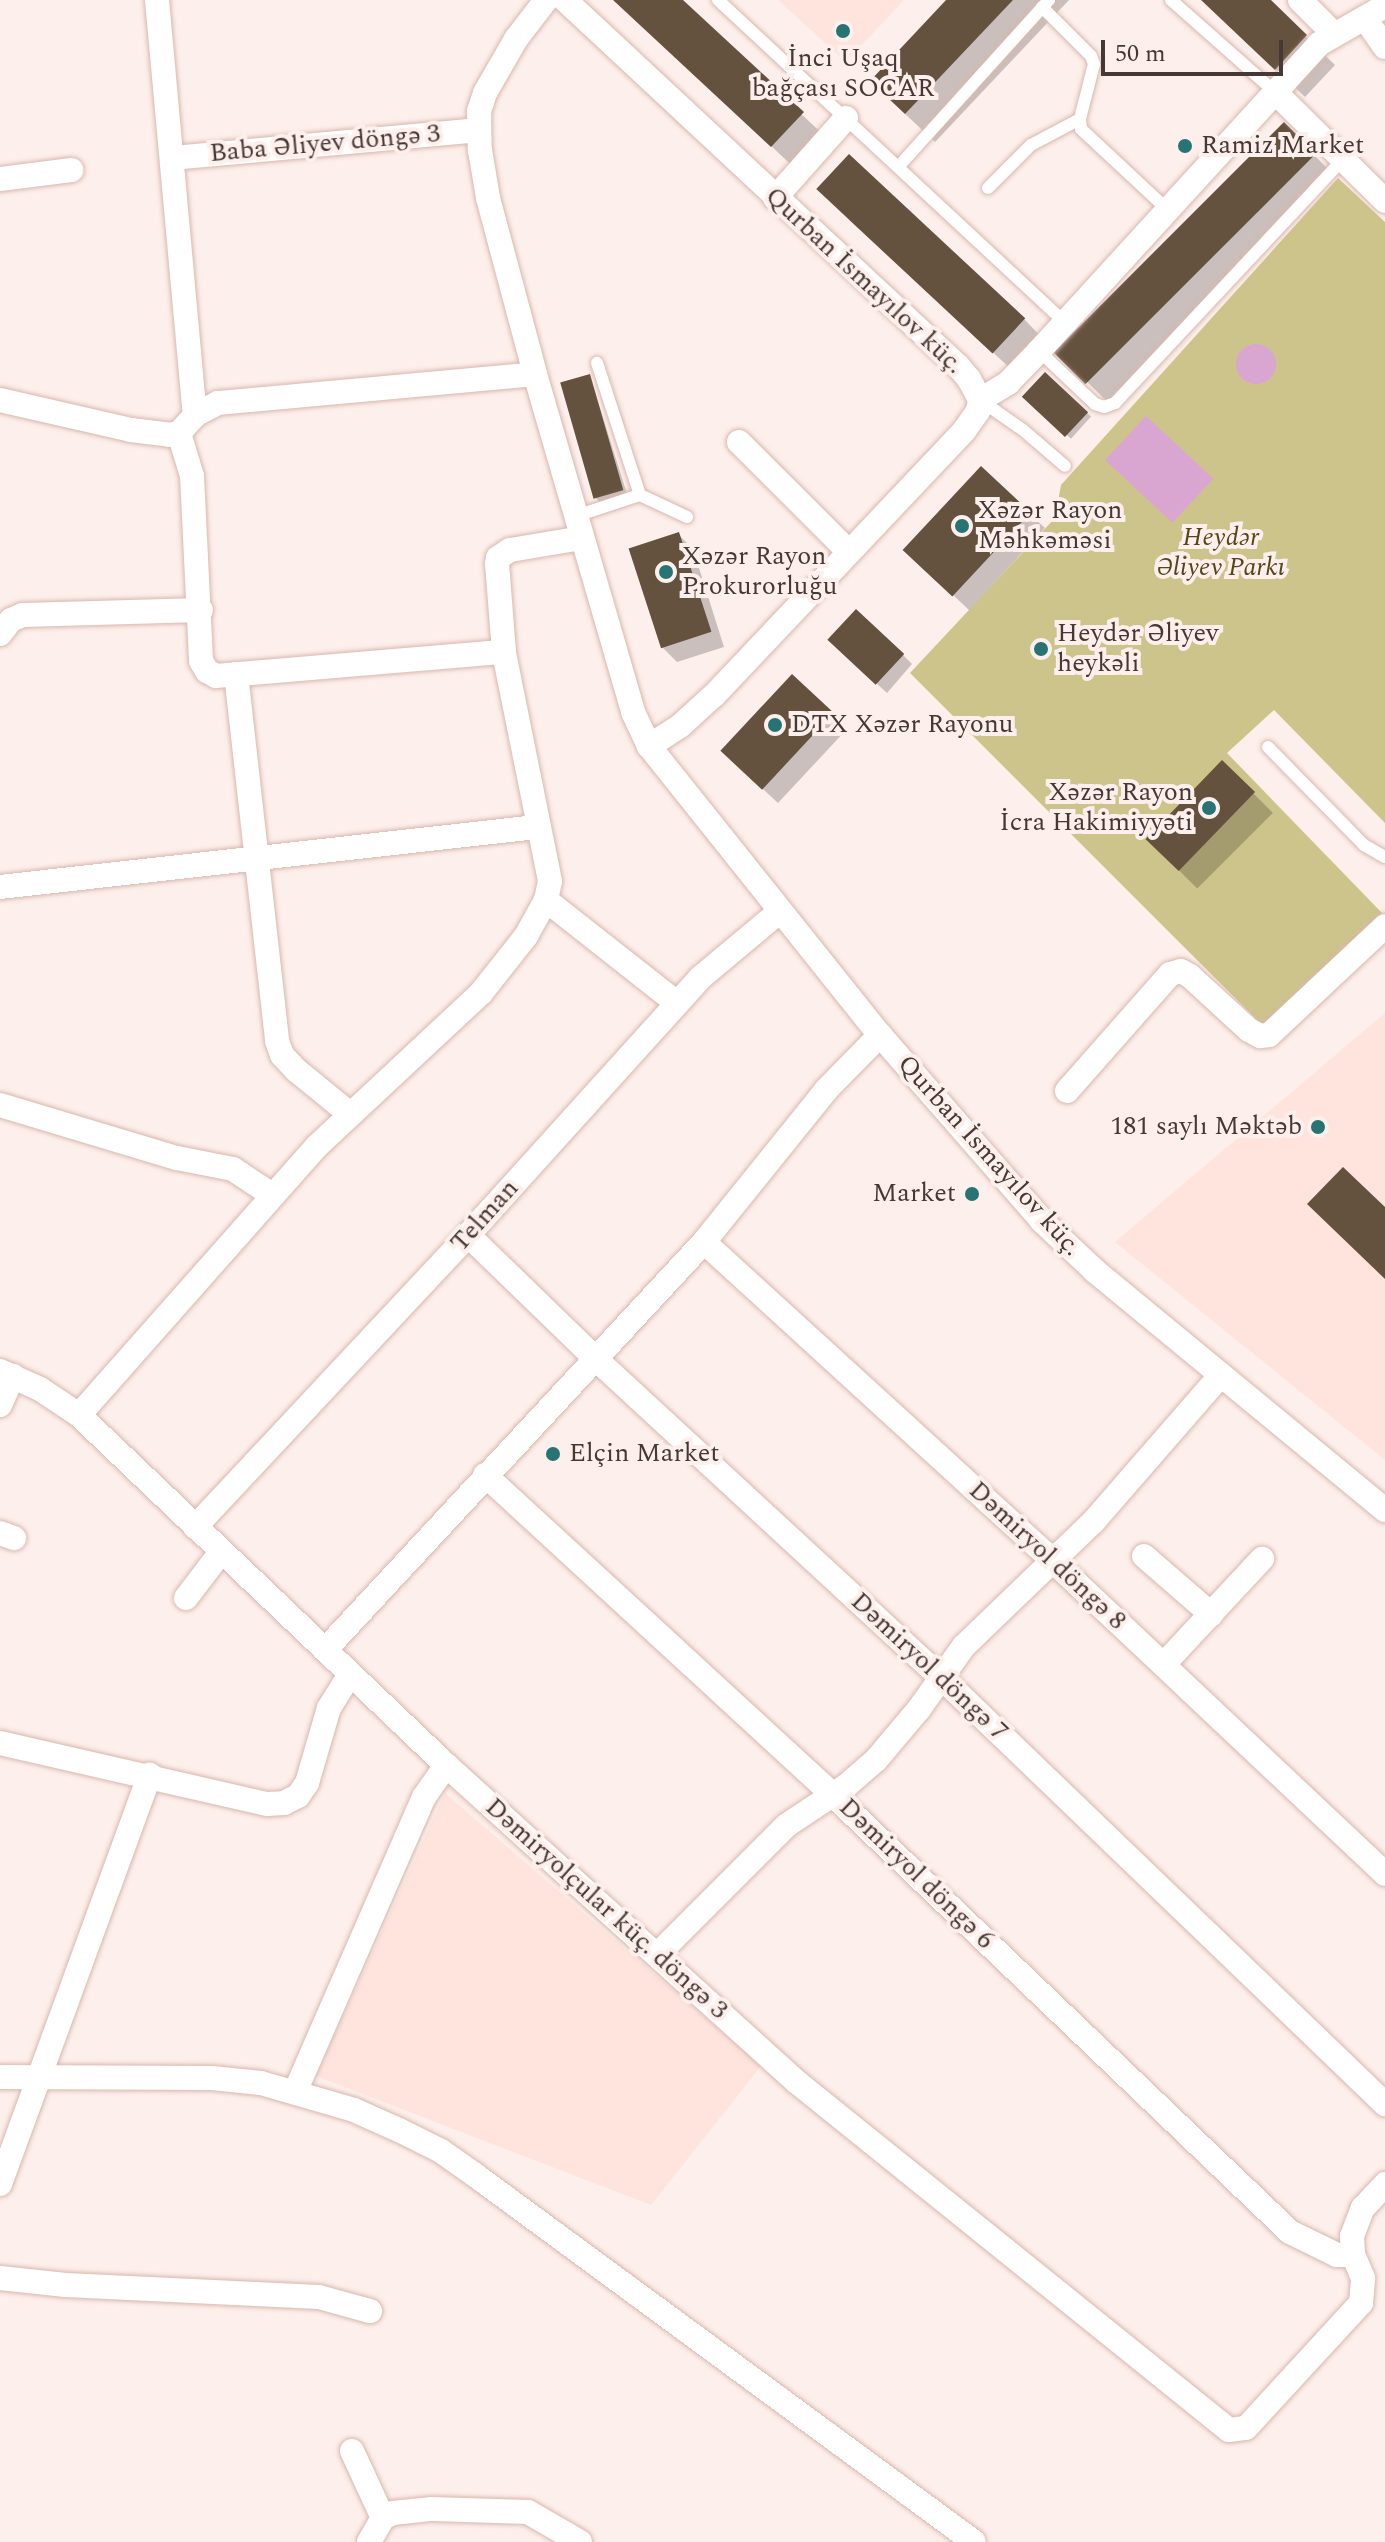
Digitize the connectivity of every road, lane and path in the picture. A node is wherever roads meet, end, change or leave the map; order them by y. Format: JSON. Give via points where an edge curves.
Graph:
{"nodes":[{"id":1,"x":157,"y":0,"type":"edge"},
{"id":2,"x":546,"y":0,"type":"edge"},
{"id":3,"x":566,"y":0,"type":"edge"},
{"id":4,"x":718,"y":0,"type":"edge"},
{"id":5,"x":1171,"y":0,"type":"edge"},
{"id":6,"x":1300,"y":0,"type":"edge"},
{"id":7,"x":1046,"y":4,"type":"edge"},
{"id":8,"x":1376,"y":13,"type":"edge"},
{"id":9,"x":1333,"y":33,"type":"junction"},
{"id":10,"x":1385,"y":47,"type":"edge"},
{"id":11,"x":1275,"y":92,"type":"junction"},
{"id":12,"x":846,"y":118,"type":"junction"},
{"id":13,"x":1080,"y":119,"type":"junction"},
{"id":14,"x":479,"y":130,"type":"junction"},
{"id":15,"x":172,"y":158,"type":"junction"},
{"id":16,"x":1344,"y":158,"type":"junction"},
{"id":17,"x":899,"y":166,"type":"junction"},
{"id":18,"x":71,"y":170,"type":"dead end"},
{"id":19,"x":0,"y":179,"type":"edge"},
{"id":20,"x":988,"y":188,"type":"dead end"},
{"id":21,"x":775,"y":198,"type":"junction"},
{"id":22,"x":1385,"y":201,"type":"edge"},
{"id":23,"x":1168,"y":210,"type":"junction"},
{"id":24,"x":1064,"y":322,"type":"junction"},
{"id":25,"x":1039,"y":351,"type":"junction"},
{"id":26,"x":597,"y":363,"type":"dead end"},
{"id":27,"x":535,"y":374,"type":"junction"},
{"id":28,"x":0,"y":400,"type":"edge"},
{"id":29,"x":980,"y":400,"type":"junction"},
{"id":30,"x":187,"y":424,"type":"junction"},
{"id":31,"x":739,"y":442,"type":"dead end"},
{"id":32,"x":1065,"y":466,"type":"dead end"},
{"id":33,"x":640,"y":495,"type":"junction"},
{"id":34,"x":687,"y":517,"type":"dead end"},
{"id":35,"x":579,"y":527,"type":"junction"},
{"id":36,"x":849,"y":552,"type":"junction"},
{"id":37,"x":201,"y":610,"type":"junction"},
{"id":38,"x":0,"y":634,"type":"edge"},
{"id":39,"x":504,"y":652,"type":"junction"},
{"id":40,"x":236,"y":674,"type":"junction"},
{"id":41,"x":649,"y":746,"type":"junction"},
{"id":42,"x":1268,"y":747,"type":"dead end"},
{"id":43,"x":537,"y":827,"type":"junction"},
{"id":44,"x":256,"y":857,"type":"junction"},
{"id":45,"x":1385,"y":857,"type":"edge"},
{"id":46,"x":0,"y":887,"type":"edge"},
{"id":47,"x":546,"y":900,"type":"junction"},
{"id":48,"x":780,"y":911,"type":"junction"},
{"id":49,"x":1385,"y":926,"type":"edge"},
{"id":50,"x":677,"y":1003,"type":"junction"},
{"id":51,"x":880,"y":1035,"type":"junction"},
{"id":52,"x":1067,"y":1091,"type":"dead end"},
{"id":53,"x":0,"y":1105,"type":"edge"},
{"id":54,"x":350,"y":1114,"type":"junction"},
{"id":55,"x":272,"y":1195,"type":"junction"},
{"id":56,"x":468,"y":1235,"type":"junction"},
{"id":57,"x":704,"y":1242,"type":"junction"},
{"id":58,"x":597,"y":1360,"type":"junction"},
{"id":59,"x":6,"y":1374,"type":"edge"},
{"id":60,"x":1221,"y":1375,"type":"junction"},
{"id":61,"x":0,"y":1405,"type":"edge"},
{"id":62,"x":79,"y":1415,"type":"junction"},
{"id":63,"x":485,"y":1475,"type":"junction"},
{"id":64,"x":1385,"y":1510,"type":"edge"},
{"id":65,"x":195,"y":1527,"type":"junction"},
{"id":66,"x":221,"y":1552,"type":"junction"},
{"id":67,"x":1144,"y":1556,"type":"dead end"},
{"id":68,"x":1262,"y":1559,"type":"dead end"},
{"id":69,"x":1052,"y":1560,"type":"junction"},
{"id":70,"x":186,"y":1598,"type":"dead end"},
{"id":71,"x":1211,"y":1614,"type":"junction"},
{"id":72,"x":325,"y":1650,"type":"junction"},
{"id":73,"x":1164,"y":1664,"type":"junction"},
{"id":74,"x":350,"y":1674,"type":"junction"},
{"id":75,"x":942,"y":1678,"type":"junction"},
{"id":76,"x":0,"y":1743,"type":"edge"},
{"id":77,"x":446,"y":1765,"type":"junction"},
{"id":78,"x":150,"y":1775,"type":"junction"},
{"id":79,"x":833,"y":1795,"type":"junction"},
{"id":80,"x":1385,"y":1874,"type":"edge"},
{"id":81,"x":658,"y":1954,"type":"junction"},
{"id":82,"x":0,"y":2077,"type":"edge"},
{"id":83,"x":39,"y":2080,"type":"junction"},
{"id":84,"x":295,"y":2092,"type":"junction"},
{"id":85,"x":1385,"y":2104,"type":"edge"},
{"id":86,"x":0,"y":2184,"type":"edge"},
{"id":87,"x":1385,"y":2184,"type":"edge"},
{"id":88,"x":1353,"y":2255,"type":"junction"},
{"id":89,"x":0,"y":2278,"type":"edge"},
{"id":90,"x":370,"y":2311,"type":"dead end"},
{"id":91,"x":352,"y":2451,"type":"dead end"},
{"id":92,"x":383,"y":2518,"type":"junction"},
{"id":93,"x":369,"y":2542,"type":"edge"},
{"id":94,"x":580,"y":2542,"type":"edge"},
{"id":95,"x":974,"y":2542,"type":"edge"}],
"edges":[{"from":1,"to":15,"type":"street"},
{"from":2,"to":14,"type":"street","name":"Qurban İsmayılov küç.","via":[[499,67],[479,111]]},
{"from":3,"to":21,"type":"street","name":"Qurban İsmayılov küç."},
{"from":4,"to":12,"type":"lane"},
{"from":5,"to":11,"type":"lane"},
{"from":6,"to":9,"type":"street"},
{"from":7,"to":13,"type":"lane","via":[[1094,64]]},
{"from":7,"to":17,"type":"lane"},
{"from":8,"to":9,"type":"street"},
{"from":8,"to":10,"type":"street"},
{"from":9,"to":11,"type":"street"},
{"from":11,"to":16,"type":"street"},
{"from":11,"to":23,"type":"street"},
{"from":12,"to":17,"type":"lane"},
{"from":12,"to":21,"type":"street"},
{"from":13,"to":20,"type":"lane","via":[[1031,145]]},
{"from":13,"to":23,"type":"lane","via":[[1081,129]]},
{"from":14,"to":15,"type":"street","name":"Baba Əliyev döngə 3"},
{"from":14,"to":27,"type":"street","name":"Qurban İsmayılov küç.","via":[[488,198]]},
{"from":15,"to":30,"type":"street"},
{"from":16,"to":22,"type":"street"},
{"from":16,"to":25,"type":"lane","via":[[1115,403],[1095,404]]},
{"from":17,"to":24,"type":"lane"},
{"from":18,"to":19,"type":"street"},
{"from":21,"to":29,"type":"street","name":"Qurban İsmayılov küç.","via":[[958,366]]},
{"from":23,"to":24,"type":"street"},
{"from":24,"to":25,"type":"street"},
{"from":25,"to":29,"type":"street","via":[[1008,383]]},
{"from":26,"to":33,"type":"lane"},
{"from":27,"to":30,"type":"street","via":[[218,403]]},
{"from":27,"to":35,"type":"street","name":"Qurban İsmayılov küç."},
{"from":28,"to":30,"type":"street","via":[[158,436]]},
{"from":29,"to":32,"type":"lane"},
{"from":29,"to":36,"type":"street","name":"Qurban İsmayılov küç.","via":[[964,431]]},
{"from":30,"to":37,"type":"street"},
{"from":31,"to":36,"type":"street"},
{"from":33,"to":34,"type":"lane"},
{"from":33,"to":35,"type":"lane"},
{"from":35,"to":39,"type":"street","via":[[498,558]]},
{"from":35,"to":41,"type":"street","name":"Qurban İsmayılov küç.","via":[[633,712]]},
{"from":36,"to":41,"type":"street","name":"Qurban İsmayılov küç.","via":[[696,713]]},
{"from":37,"to":38,"type":"street","via":[[23,615]]},
{"from":37,"to":40,"type":"street","via":[[201,661],[216,676]]},
{"from":39,"to":40,"type":"street"},
{"from":39,"to":43,"type":"street"},
{"from":40,"to":44,"type":"street"},
{"from":41,"to":48,"type":"street","name":"Qurban İsmayılov küç."},
{"from":42,"to":45,"type":"lane","via":[[1364,845]]},
{"from":43,"to":44,"type":"street"},
{"from":43,"to":47,"type":"street","via":[[550,881]]},
{"from":44,"to":46,"type":"street"},
{"from":44,"to":54,"type":"street","via":[[282,1055]]},
{"from":47,"to":50,"type":"street"},
{"from":47,"to":54,"type":"street","via":[[519,947],[481,993]]},
{"from":48,"to":50,"type":"street","name":"Telman","via":[[725,954]]},
{"from":48,"to":51,"type":"street","name":"Qurban İsmayılov küç."},
{"from":49,"to":52,"type":"street","via":[[1269,1035],[1249,1030],[1190,976],[1181,971],[1170,974]]},
{"from":50,"to":56,"type":"street","name":"Telman"},
{"from":51,"to":57,"type":"street","via":[[826,1090]]},
{"from":51,"to":60,"type":"street","name":"Qurban İsmayılov küç.","via":[[1069,1249]]},
{"from":53,"to":55,"type":"street","via":[[177,1158],[233,1169]]},
{"from":54,"to":55,"type":"street"},
{"from":55,"to":62,"type":"street"},
{"from":56,"to":58,"type":"street","name":"Dəmiryol döngə 7"},
{"from":56,"to":65,"type":"street","name":"Telman"},
{"from":57,"to":58,"type":"street"},
{"from":57,"to":69,"type":"street","name":"Dəmiryol döngə 8"},
{"from":58,"to":63,"type":"street"},
{"from":58,"to":75,"type":"street","name":"Dəmiryol döngə 7"},
{"from":59,"to":61,"type":"street"},
{"from":59,"to":62,"type":"street","name":"Dəmiryolçular küç. döngə 3"},
{"from":60,"to":64,"type":"street","name":"Qurban İsmayılov küç."},
{"from":60,"to":69,"type":"street","via":[[1093,1522]]},
{"from":62,"to":65,"type":"street","name":"Dəmiryolçular küç. döngə 3"},
{"from":63,"to":72,"type":"street"},
{"from":63,"to":79,"type":"street","name":"Dəmiryol döngə 6"},
{"from":65,"to":66,"type":"street","name":"Dəmiryolçular küç. döngə 3"},
{"from":66,"to":70,"type":"street"},
{"from":66,"to":72,"type":"street","name":"Dəmiryolçular küç. döngə 3"},
{"from":67,"to":71,"type":"street"},
{"from":68,"to":71,"type":"street"},
{"from":69,"to":73,"type":"street","name":"Dəmiryol döngə 8"},
{"from":69,"to":75,"type":"street","via":[[964,1646]]},
{"from":71,"to":73,"type":"street"},
{"from":72,"to":74,"type":"street","name":"Dəmiryolçular küç. döngə 3"},
{"from":73,"to":80,"type":"street","name":"Dəmiryol döngə 8"},
{"from":74,"to":77,"type":"street","name":"Dəmiryolçular küç. döngə 3"},
{"from":74,"to":78,"type":"street","via":[[329,1708],[307,1783],[298,1796],[267,1804]]},
{"from":75,"to":79,"type":"street","via":[[876,1760]]},
{"from":75,"to":85,"type":"street","name":"Dəmiryol döngə 7"},
{"from":76,"to":78,"type":"street"},
{"from":77,"to":81,"type":"street","name":"Dəmiryolçular küç. döngə 3"},
{"from":77,"to":84,"type":"street","via":[[424,1797]]},
{"from":78,"to":83,"type":"street"},
{"from":79,"to":81,"type":"street","via":[[787,1825]]},
{"from":79,"to":88,"type":"street","name":"Dəmiryol döngə 6","via":[[1290,2232],[1337,2255]]},
{"from":81,"to":88,"type":"street","name":"Dəmiryolçular küç. döngə 3","via":[[860,2135],[1229,2430],[1246,2428],[1361,2303],[1363,2278]]},
{"from":82,"to":83,"type":"street"},
{"from":83,"to":84,"type":"street","via":[[212,2078]]},
{"from":83,"to":86,"type":"street"},
{"from":84,"to":95,"type":"street","via":[[354,2110],[441,2151]]},
{"from":87,"to":88,"type":"street","via":[[1355,2221]]},
{"from":89,"to":90,"type":"street","via":[[319,2297]]},
{"from":91,"to":92,"type":"street"},
{"from":92,"to":93,"type":"street"},
{"from":92,"to":94,"type":"street","via":[[432,2509],[510,2509],[528,2512]]}]}
